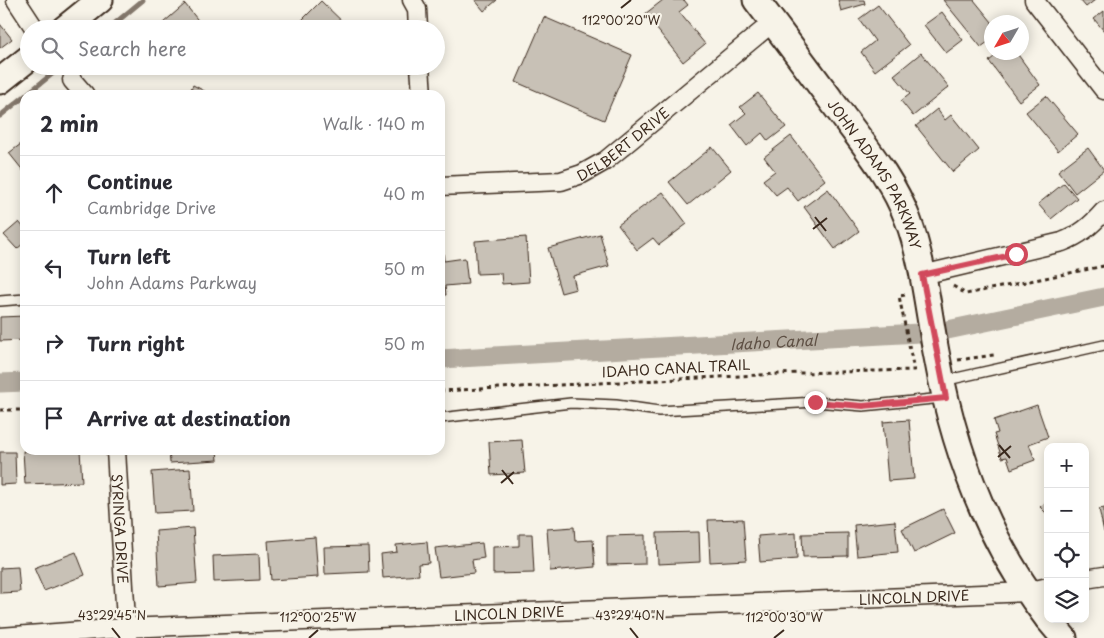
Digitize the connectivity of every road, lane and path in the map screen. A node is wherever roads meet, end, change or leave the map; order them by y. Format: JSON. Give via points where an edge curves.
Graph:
{"nodes":[{"id":1,"x":16,"y":0,"type":"edge"},
{"id":2,"x":100,"y":0,"type":"edge"},
{"id":3,"x":412,"y":0,"type":"edge"},
{"id":4,"x":756,"y":0,"type":"edge"},
{"id":5,"x":1034,"y":0,"type":"edge"},
{"id":6,"x":29,"y":20,"type":"edge"},
{"id":7,"x":75,"y":20,"type":"edge"},
{"id":8,"x":418,"y":20,"type":"edge"},
{"id":9,"x":773,"y":22,"type":"junction"},
{"id":10,"x":20,"y":65,"type":"edge"},
{"id":11,"x":421,"y":75,"type":"edge"},
{"id":12,"x":72,"y":80,"type":"dead end"},
{"id":13,"x":0,"y":81,"type":"edge"},
{"id":14,"x":81,"y":90,"type":"edge"},
{"id":15,"x":422,"y":90,"type":"edge"},
{"id":16,"x":1104,"y":90,"type":"edge"},
{"id":17,"x":445,"y":186,"type":"edge"},
{"id":18,"x":1104,"y":211,"type":"edge"},
{"id":19,"x":1104,"y":266,"type":"edge"},
{"id":20,"x":922,"y":275,"type":"junction"},
{"id":21,"x":954,"y":285,"type":"dead end"},
{"id":22,"x":902,"y":296,"type":"dead end"},
{"id":23,"x":20,"y":300,"type":"edge"},
{"id":24,"x":0,"y":301,"type":"edge"},
{"id":25,"x":1104,"y":345,"type":"edge"},
{"id":26,"x":944,"y":390,"type":"junction"},
{"id":27,"x":445,"y":391,"type":"edge"},
{"id":28,"x":0,"y":410,"type":"edge"},
{"id":29,"x":20,"y":410,"type":"edge"},
{"id":30,"x":445,"y":417,"type":"edge"},
{"id":31,"x":116,"y":455,"type":"edge"},
{"id":32,"x":1104,"y":576,"type":"edge"},
{"id":33,"x":1089,"y":579,"type":"edge"},
{"id":34,"x":1037,"y":589,"type":"edge"},
{"id":35,"x":1044,"y":608,"type":"edge"},
{"id":36,"x":1051,"y":623,"type":"edge"},
{"id":37,"x":126,"y":633,"type":"edge"},
{"id":38,"x":0,"y":636,"type":"edge"},
{"id":39,"x":1064,"y":638,"type":"edge"}],
"edges":[{"from":1,"to":6,"type":"street"},
{"from":2,"to":7,"type":"street"},
{"from":3,"to":8,"type":"street"},
{"from":4,"to":9,"type":"street","name":"JOHN ADAMS PARKWAY"},
{"from":5,"to":16,"type":"street"},
{"from":9,"to":17,"type":"street","name":"DELBERT DRIVE","via":[[605,161],[582,174],[561,181]]},
{"from":9,"to":20,"type":"street","name":"JOHN ADAMS PARKWAY","via":[[892,183],[909,221]]},
{"from":10,"to":13,"type":"street"},
{"from":11,"to":15,"type":"street"},
{"from":12,"to":14,"type":"street"},
{"from":18,"to":20,"type":"street","via":[[1078,236],[1062,242]]},
{"from":19,"to":21,"type":"path","via":[[966,294]]},
{"from":20,"to":26,"type":"street","name":"JOHN ADAMS PARKWAY"},
{"from":22,"to":27,"type":"path","name":"IDAHO CANAL TRAIL","via":[[899,296],[901,310],[914,370]]},
{"from":23,"to":24,"type":"lane"},
{"from":25,"to":26,"type":"lane"},
{"from":26,"to":30,"type":"lane","via":[[863,406],[815,402],[659,410],[571,403]]},
{"from":26,"to":34,"type":"street","name":"JOHN ADAMS PARKWAY","via":[[956,441],[983,511]]},
{"from":28,"to":29,"type":"path"},
{"from":31,"to":37,"type":"street","name":"SYRINGA DRIVE"},
{"from":32,"to":33,"type":"street"},
{"from":34,"to":35,"type":"street","name":"JOHN ADAMS PARKWAY"},
{"from":34,"to":37,"type":"street","name":"LINCOLN DRIVE"},
{"from":36,"to":39,"type":"street","name":"JOHN ADAMS PARKWAY"},
{"from":37,"to":38,"type":"street","name":"LINCOLN DRIVE"}]}
